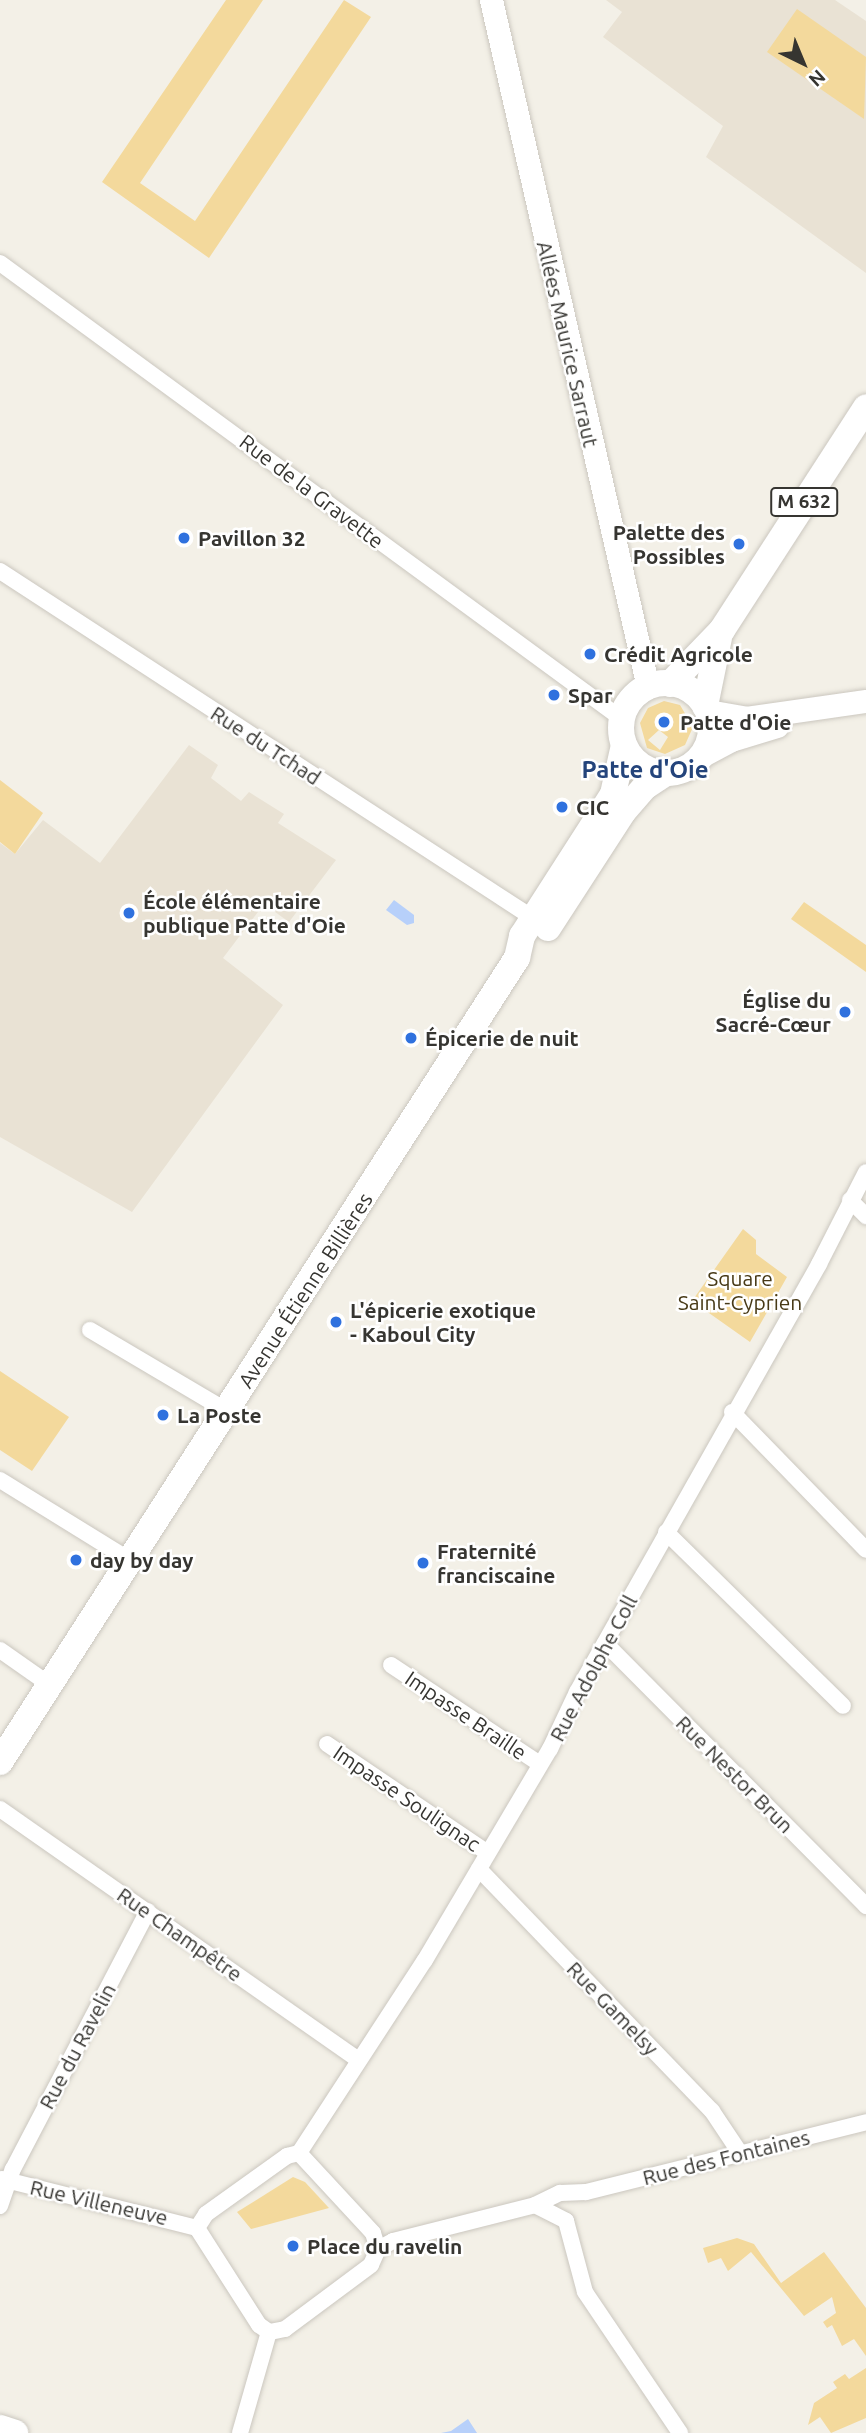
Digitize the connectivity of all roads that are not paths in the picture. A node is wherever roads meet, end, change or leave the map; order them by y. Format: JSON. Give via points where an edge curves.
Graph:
{"nodes":[{"id":1,"x":491,"y":0,"type":"edge"},
{"id":2,"x":0,"y":263,"type":"edge"},
{"id":3,"x":866,"y":407,"type":"edge"},
{"id":4,"x":0,"y":571,"type":"edge"},
{"id":5,"x":722,"y":630,"type":"junction"},
{"id":6,"x":659,"y":685,"type":"junction"},
{"id":7,"x":866,"y":701,"type":"edge"},
{"id":8,"x":706,"y":708,"type":"junction"},
{"id":9,"x":822,"y":709,"type":"junction"},
{"id":10,"x":623,"y":732,"type":"junction"},
{"id":11,"x":701,"y":756,"type":"junction"},
{"id":12,"x":666,"y":773,"type":"junction"},
{"id":13,"x":533,"y":918,"type":"junction"},
{"id":14,"x":517,"y":958,"type":"junction"},
{"id":15,"x":866,"y":1172,"type":"edge"},
{"id":16,"x":850,"y":1200,"type":"junction"},
{"id":17,"x":866,"y":1216,"type":"edge"},
{"id":18,"x":90,"y":1330,"type":"dead end"},
{"id":19,"x":227,"y":1411,"type":"junction"},
{"id":20,"x":732,"y":1412,"type":"junction"},
{"id":21,"x":0,"y":1480,"type":"edge"},
{"id":22,"x":666,"y":1532,"type":"junction"},
{"id":23,"x":866,"y":1550,"type":"edge"},
{"id":24,"x":131,"y":1562,"type":"junction"},
{"id":25,"x":605,"y":1643,"type":"junction"},
{"id":26,"x":0,"y":1650,"type":"edge"},
{"id":27,"x":391,"y":1665,"type":"dead end"},
{"id":28,"x":50,"y":1685,"type":"junction"},
{"id":29,"x":843,"y":1706,"type":"dead end"},
{"id":30,"x":327,"y":1744,"type":"dead end"},
{"id":31,"x":0,"y":1762,"type":"edge"},
{"id":32,"x":540,"y":1764,"type":"junction"},
{"id":33,"x":0,"y":1810,"type":"edge"},
{"id":34,"x":488,"y":1853,"type":"junction"},
{"id":35,"x":480,"y":1870,"type":"junction"},
{"id":36,"x":866,"y":1906,"type":"edge"},
{"id":37,"x":148,"y":1911,"type":"junction"},
{"id":38,"x":359,"y":2060,"type":"junction"},
{"id":39,"x":866,"y":2122,"type":"edge"},
{"id":40,"x":299,"y":2153,"type":"junction"},
{"id":41,"x":740,"y":2153,"type":"junction"},
{"id":42,"x":5,"y":2180,"type":"edge"},
{"id":43,"x":586,"y":2192,"type":"junction"},
{"id":44,"x":535,"y":2205,"type":"junction"},
{"id":45,"x":0,"y":2206,"type":"edge"},
{"id":46,"x":566,"y":2221,"type":"junction"},
{"id":47,"x":197,"y":2228,"type":"junction"},
{"id":48,"x":378,"y":2249,"type":"junction"},
{"id":49,"x":270,"y":2332,"type":"junction"},
{"id":50,"x":0,"y":2428,"type":"edge"},
{"id":51,"x":15,"y":2433,"type":"edge"},
{"id":52,"x":240,"y":2433,"type":"edge"},
{"id":53,"x":680,"y":2433,"type":"edge"}],
"edges":[{"from":1,"to":6,"type":"street","name":"Allées Maurice Sarraut"},
{"from":2,"to":10,"type":"street","name":"Rue de la Gravette"},
{"from":3,"to":5,"type":"main road","number":"M 632"},
{"from":4,"to":13,"type":"street","name":"Rue du Tchad"},
{"from":5,"to":6,"type":"main road","number":"M 632"},
{"from":5,"to":8,"type":"main road","number":"M 632"},
{"from":6,"to":8,"type":"main road","via":[[690,690]]},
{"from":6,"to":10,"type":"main road","via":[[627,706]]},
{"from":7,"to":9,"type":"street"},
{"from":8,"to":9,"type":"street","via":[[746,718]]},
{"from":8,"to":11,"type":"main road","via":[[710,734]]},
{"from":9,"to":11,"type":"street","via":[[740,736]]},
{"from":10,"to":12,"type":"main road","via":[[642,766]]},
{"from":10,"to":13,"type":"main road","name":"Avenue Étienne Billières","via":[[613,794]]},
{"from":11,"to":12,"type":"main road","via":[[686,768]]},
{"from":12,"to":14,"type":"main road","name":"Avenue Étienne Billières","via":[[630,803],[536,945]]},
{"from":13,"to":14,"type":"main road","name":"Avenue Étienne Billières"},
{"from":14,"to":19,"type":"main road","name":"Avenue Étienne Billières"},
{"from":15,"to":16,"type":"street","name":"Rue Adolphe Coll"},
{"from":16,"to":17,"type":"street"},
{"from":16,"to":20,"type":"street","name":"Rue Adolphe Coll","via":[[808,1283]]},
{"from":18,"to":19,"type":"street"},
{"from":19,"to":24,"type":"main road","name":"Avenue Étienne Billières"},
{"from":20,"to":22,"type":"street","name":"Rue Adolphe Coll"},
{"from":20,"to":23,"type":"street"},
{"from":21,"to":24,"type":"street"},
{"from":22,"to":25,"type":"street","name":"Rue Adolphe Coll"},
{"from":22,"to":29,"type":"street"},
{"from":24,"to":28,"type":"main road","name":"Avenue Étienne Billières"},
{"from":25,"to":32,"type":"street","name":"Rue Adolphe Coll"},
{"from":25,"to":36,"type":"street","name":"Rue Nestor Brun"},
{"from":26,"to":28,"type":"street"},
{"from":27,"to":32,"type":"street","name":"Impasse Braille"},
{"from":28,"to":31,"type":"main road","name":"Avenue Étienne Billières"},
{"from":30,"to":34,"type":"street","name":"Impasse Soulignac"},
{"from":32,"to":34,"type":"street","name":"Rue Adolphe Coll"},
{"from":33,"to":37,"type":"street","name":"Rue Champêtre"},
{"from":34,"to":35,"type":"street","name":"Rue Adolphe Coll"},
{"from":35,"to":38,"type":"street","name":"Rue Adolphe Coll"},
{"from":35,"to":41,"type":"street","name":"Rue Gamelsy","via":[[712,2111]]},
{"from":37,"to":38,"type":"street","name":"Rue Champêtre"},
{"from":37,"to":42,"type":"street","name":"Rue du Ravelin"},
{"from":38,"to":40,"type":"street","name":"Rue Adolphe Coll"},
{"from":39,"to":41,"type":"street","name":"Rue des Fontaines"},
{"from":40,"to":47,"type":"street","via":[[287,2156],[206,2214]]},
{"from":40,"to":48,"type":"street","via":[[373,2233]]},
{"from":41,"to":43,"type":"street","name":"Rue des Fontaines"},
{"from":42,"to":45,"type":"street","name":"Rue du Ravelin"},
{"from":42,"to":47,"type":"street","name":"Rue Villeneuve"},
{"from":43,"to":44,"type":"street","name":"Rue des Fontaines","via":[[560,2193]]},
{"from":43,"to":46,"type":"street"},
{"from":44,"to":46,"type":"street"},
{"from":44,"to":48,"type":"street","name":"Rue des Fontaines","via":[[393,2241]]},
{"from":46,"to":53,"type":"street","via":[[585,2292]]},
{"from":47,"to":49,"type":"street","via":[[258,2325]]},
{"from":48,"to":49,"type":"street","via":[[371,2265],[285,2329]]},
{"from":49,"to":52,"type":"street"},
{"from":50,"to":51,"type":"main road"}]}
